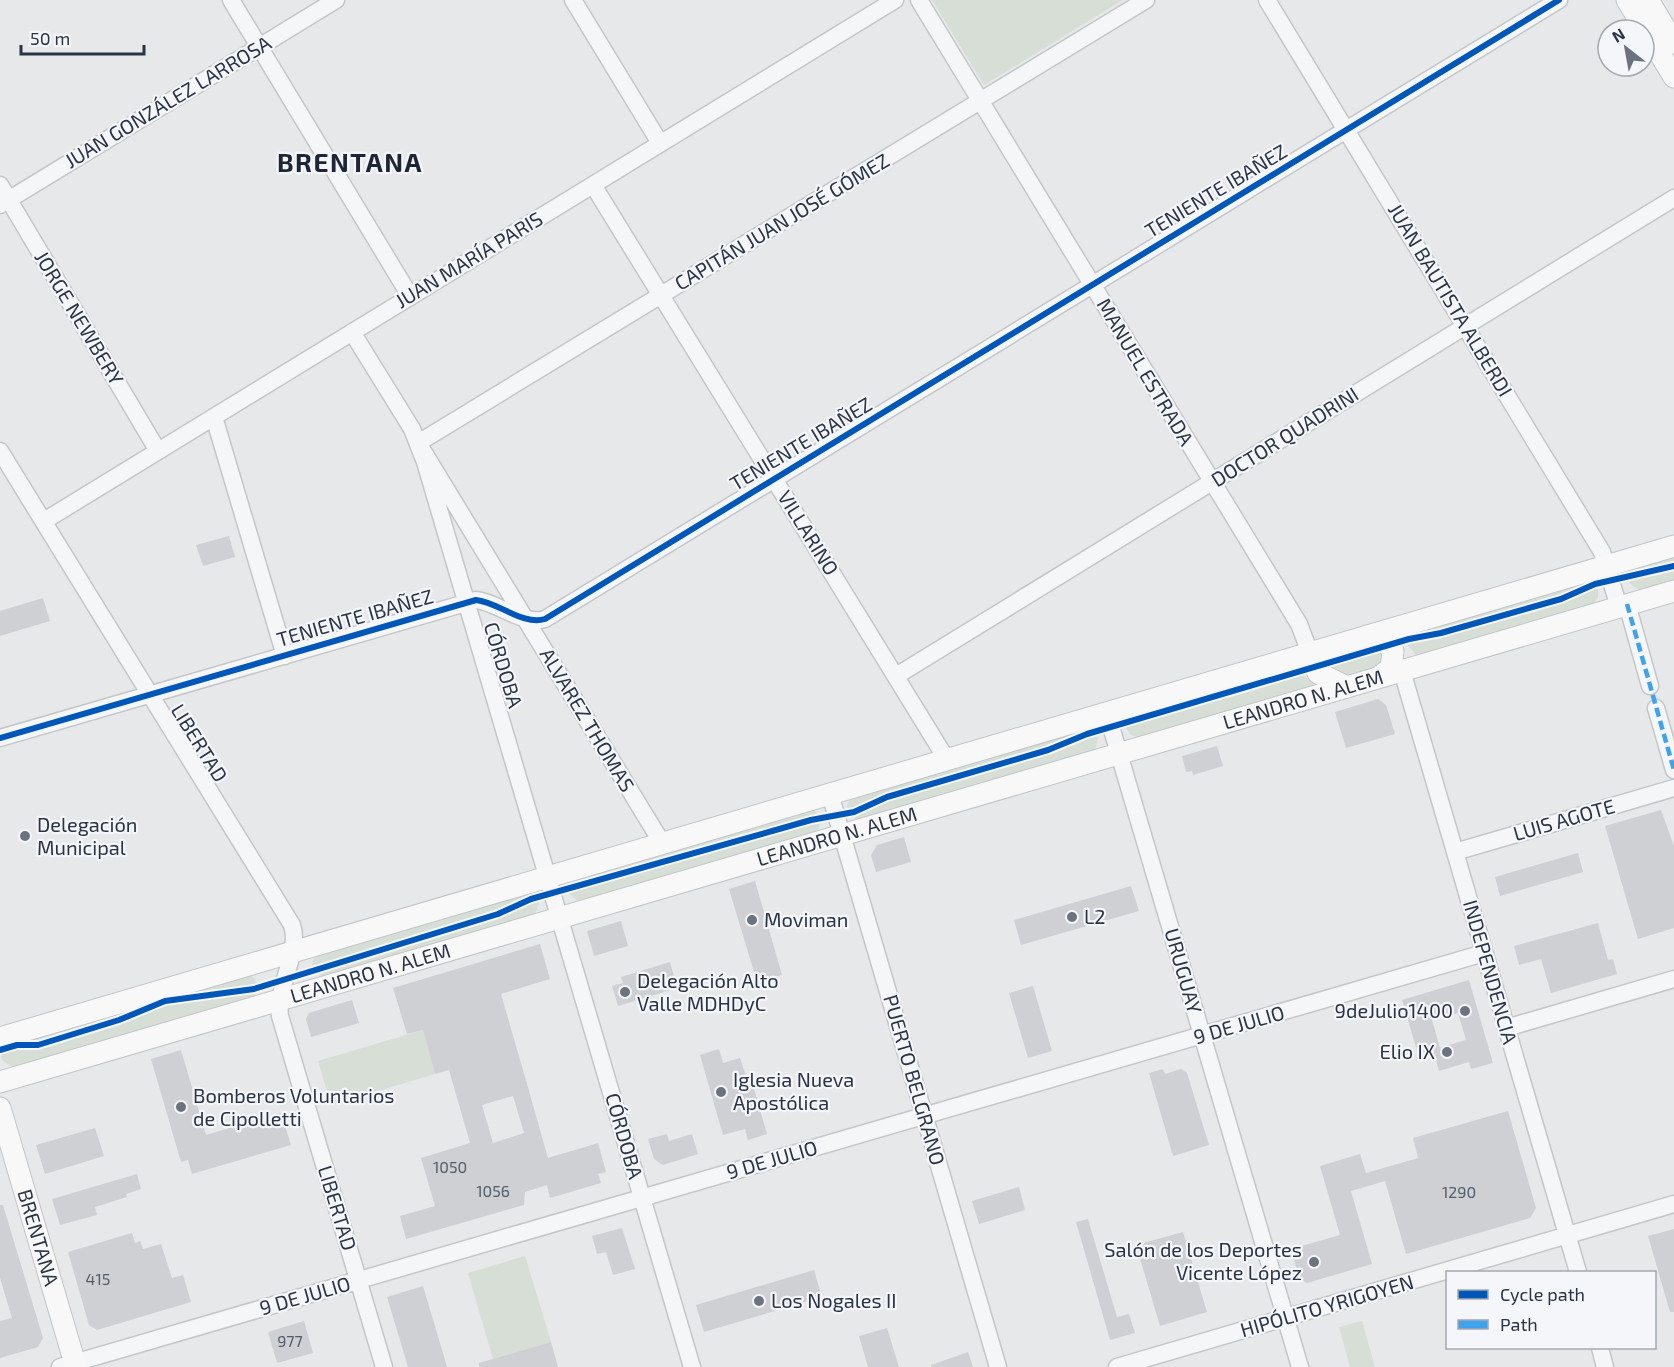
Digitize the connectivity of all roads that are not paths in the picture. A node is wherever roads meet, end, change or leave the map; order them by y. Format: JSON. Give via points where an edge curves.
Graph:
{"nodes":[{"id":1,"x":231,"y":0,"type":"edge"},
{"id":2,"x":336,"y":0,"type":"edge"},
{"id":3,"x":573,"y":0,"type":"edge"},
{"id":4,"x":895,"y":0,"type":"edge"},
{"id":5,"x":919,"y":0,"type":"edge"},
{"id":6,"x":1146,"y":0,"type":"edge"},
{"id":7,"x":1267,"y":0,"type":"edge"},
{"id":8,"x":1559,"y":0,"type":"edge"},
{"id":9,"x":1627,"y":0,"type":"edge"},
{"id":10,"x":1648,"y":0,"type":"edge"},
{"id":11,"x":1674,"y":43,"type":"edge"},
{"id":12,"x":259,"y":47,"type":"junction"},
{"id":13,"x":1674,"y":77,"type":"edge"},
{"id":14,"x":980,"y":101,"type":"junction"},
{"id":15,"x":1347,"y":130,"type":"junction"},
{"id":16,"x":660,"y":143,"type":"junction"},
{"id":17,"x":592,"y":185,"type":"junction"},
{"id":18,"x":3,"y":197,"type":"edge"},
{"id":19,"x":1674,"y":198,"type":"edge"},
{"id":20,"x":1092,"y":285,"type":"junction"},
{"id":21,"x":410,"y":296,"type":"junction"},
{"id":22,"x":661,"y":296,"type":"junction"},
{"id":23,"x":1466,"y":326,"type":"junction"},
{"id":24,"x":352,"y":332,"type":"junction"},
{"id":25,"x":214,"y":417,"type":"junction"},
{"id":26,"x":418,"y":443,"type":"junction"},
{"id":27,"x":0,"y":451,"type":"edge"},
{"id":28,"x":158,"y":451,"type":"junction"},
{"id":29,"x":774,"y":480,"type":"junction"},
{"id":30,"x":1212,"y":482,"type":"junction"},
{"id":31,"x":44,"y":521,"type":"junction"},
{"id":32,"x":1674,"y":546,"type":"edge"},
{"id":33,"x":1607,"y":566,"type":"junction"},
{"id":34,"x":1674,"y":591,"type":"edge"},
{"id":35,"x":467,"y":603,"type":"junction"},
{"id":36,"x":1623,"y":605,"type":"junction"},
{"id":37,"x":524,"y":617,"type":"junction"},
{"id":38,"x":1366,"y":636,"type":"junction"},
{"id":39,"x":1310,"y":653,"type":"junction"},
{"id":40,"x":285,"y":656,"type":"junction"},
{"id":41,"x":1402,"y":671,"type":"junction"},
{"id":42,"x":896,"y":676,"type":"junction"},
{"id":43,"x":1378,"y":678,"type":"junction"},
{"id":44,"x":1650,"y":686,"type":"dead end"},
{"id":45,"x":1347,"y":687,"type":"junction"},
{"id":46,"x":150,"y":695,"type":"junction"},
{"id":47,"x":1656,"y":708,"type":"dead end"},
{"id":48,"x":1107,"y":713,"type":"junction"},
{"id":49,"x":0,"y":738,"type":"edge"},
{"id":50,"x":1119,"y":753,"type":"junction"},
{"id":51,"x":947,"y":760,"type":"junction"},
{"id":52,"x":1674,"y":770,"type":"edge"},
{"id":53,"x":1674,"y":788,"type":"edge"},
{"id":54,"x":830,"y":794,"type":"junction"},
{"id":55,"x":842,"y":835,"type":"junction"},
{"id":56,"x":662,"y":843,"type":"junction"},
{"id":57,"x":1455,"y":852,"type":"junction"},
{"id":58,"x":548,"y":877,"type":"junction"},
{"id":59,"x":560,"y":918,"type":"junction"},
{"id":60,"x":291,"y":952,"type":"junction"},
{"id":61,"x":1484,"y":954,"type":"junction"},
{"id":62,"x":1674,"y":979,"type":"edge"},
{"id":63,"x":279,"y":1000,"type":"junction"},
{"id":64,"x":1506,"y":1028,"type":"junction"},
{"id":65,"x":1203,"y":1035,"type":"junction"},
{"id":66,"x":0,"y":1038,"type":"edge"},
{"id":67,"x":0,"y":1082,"type":"edge"},
{"id":68,"x":0,"y":1108,"type":"edge"},
{"id":69,"x":924,"y":1116,"type":"junction"},
{"id":70,"x":643,"y":1198,"type":"junction"},
{"id":71,"x":1674,"y":1204,"type":"edge"},
{"id":72,"x":1567,"y":1236,"type":"junction"},
{"id":73,"x":1446,"y":1271,"type":"edge"},
{"id":74,"x":1447,"y":1271,"type":"edge"},
{"id":75,"x":1578,"y":1271,"type":"edge"},
{"id":76,"x":358,"y":1280,"type":"junction"},
{"id":77,"x":1286,"y":1318,"type":"junction"},
{"id":78,"x":1600,"y":1349,"type":"edge"},
{"id":79,"x":70,"y":1366,"type":"edge"},
{"id":80,"x":384,"y":1367,"type":"edge"},
{"id":81,"x":692,"y":1367,"type":"edge"},
{"id":82,"x":998,"y":1367,"type":"edge"},
{"id":83,"x":1118,"y":1367,"type":"edge"},
{"id":84,"x":1300,"y":1367,"type":"edge"},
{"id":85,"x":1605,"y":1367,"type":"edge"}],
"edges":[{"from":1,"to":12,"type":"street"},
{"from":2,"to":12,"type":"street","name":"JUAN GONZÁLEZ LARROSA"},
{"from":3,"to":16,"type":"street"},
{"from":4,"to":16,"type":"street","name":"JUAN MARÍA PARIS"},
{"from":5,"to":14,"type":"street","name":"MANUEL ESTRADA"},
{"from":6,"to":14,"type":"street","name":"CAPITÁN JUAN JOSÉ GÓMEZ"},
{"from":7,"to":15,"type":"street","name":"JUAN BAUTISTA ALBERDI"},
{"from":8,"to":15,"type":"street","name":"TENIENTE IBAÑEZ"},
{"from":9,"to":13,"type":"main road"},
{"from":10,"to":11,"type":"main road"},
{"from":12,"to":18,"type":"street","name":"JUAN GONZÁLEZ LARROSA"},
{"from":12,"to":21,"type":"street"},
{"from":14,"to":20,"type":"street","name":"MANUEL ESTRADA"},
{"from":14,"to":22,"type":"street","name":"CAPITÁN JUAN JOSÉ GÓMEZ"},
{"from":15,"to":20,"type":"street","name":"TENIENTE IBAÑEZ"},
{"from":15,"to":23,"type":"street","name":"JUAN BAUTISTA ALBERDI"},
{"from":16,"to":17,"type":"street","name":"JUAN MARÍA PARIS"},
{"from":17,"to":21,"type":"street","name":"JUAN MARÍA PARIS"},
{"from":17,"to":22,"type":"street","name":"VILLARINO"},
{"from":18,"to":28,"type":"street","name":"JORGE NEWBERY"},
{"from":19,"to":23,"type":"street","name":"DOCTOR QUADRINI"},
{"from":20,"to":29,"type":"street","name":"TENIENTE IBAÑEZ"},
{"from":20,"to":30,"type":"street","name":"MANUEL ESTRADA"},
{"from":21,"to":24,"type":"street","name":"JUAN MARÍA PARIS"},
{"from":22,"to":26,"type":"street","name":"CAPITÁN JUAN JOSÉ GÓMEZ"},
{"from":22,"to":29,"type":"street","name":"VILLARINO"},
{"from":23,"to":30,"type":"street","name":"DOCTOR QUADRINI"},
{"from":23,"to":33,"type":"street","name":"JUAN BAUTISTA ALBERDI","via":[[1600,548]]},
{"from":24,"to":25,"type":"street","name":"JUAN MARÍA PARIS"},
{"from":24,"to":26,"type":"street","name":"CÓRDOBA"},
{"from":25,"to":28,"type":"street","name":"JUAN MARÍA PARIS"},
{"from":25,"to":40,"type":"street"},
{"from":26,"to":35,"type":"street","name":"CÓRDOBA"},
{"from":26,"to":37,"type":"street","name":"ALVAREZ THOMAS"},
{"from":27,"to":31,"type":"street","name":"LIBERTAD"},
{"from":28,"to":31,"type":"street","name":"JUAN MARÍA PARIS"},
{"from":29,"to":37,"type":"street","name":"TENIENTE IBAÑEZ","via":[[545,619]]},
{"from":29,"to":42,"type":"street","name":"VILLARINO"},
{"from":30,"to":39,"type":"street","name":"MANUEL ESTRADA","via":[[1299,624]]},
{"from":30,"to":42,"type":"street","name":"DOCTOR QUADRINI"},
{"from":31,"to":46,"type":"street","name":"LIBERTAD"},
{"from":32,"to":33,"type":"main road"},
{"from":33,"to":36,"type":"street","name":"JUAN BAUTISTA ALBERDI"},
{"from":33,"to":38,"type":"main road"},
{"from":34,"to":36,"type":"main road","name":"LEANDRO N. ALEM"},
{"from":35,"to":37,"type":"street","name":"TENIENTE IBAÑEZ","via":[[484,601]]},
{"from":35,"to":40,"type":"street","name":"TENIENTE IBAÑEZ"},
{"from":35,"to":58,"type":"street","name":"CÓRDOBA"},
{"from":36,"to":41,"type":"main road","name":"LEANDRO N. ALEM"},
{"from":36,"to":44,"type":"street","name":"JUAN BAUTISTA ALBERDI"},
{"from":37,"to":56,"type":"street","name":"ALVAREZ THOMAS"},
{"from":38,"to":39,"type":"main road"},
{"from":38,"to":43,"type":"main road","via":[[1383,638],[1393,651],[1391,668]]},
{"from":39,"to":45,"type":"main road","via":[[1318,673]]},
{"from":39,"to":48,"type":"main road"},
{"from":40,"to":46,"type":"street","name":"TENIENTE IBAÑEZ"},
{"from":41,"to":43,"type":"main road","name":"LEANDRO N. ALEM"},
{"from":41,"to":57,"type":"street","name":"INDEPENDENCIA"},
{"from":42,"to":51,"type":"street","name":"VILLARINO"},
{"from":43,"to":45,"type":"main road","name":"LEANDRO N. ALEM"},
{"from":45,"to":50,"type":"main road","name":"LEANDRO N. ALEM"},
{"from":46,"to":49,"type":"street","name":"TENIENTE IBAÑEZ"},
{"from":46,"to":60,"type":"street","name":"LIBERTAD","via":[[291,921]]},
{"from":47,"to":52,"type":"street"},
{"from":48,"to":50,"type":"street","name":"URUGUAY"},
{"from":48,"to":51,"type":"main road"},
{"from":50,"to":55,"type":"main road","name":"LEANDRO N. ALEM"},
{"from":50,"to":65,"type":"street","name":"URUGUAY"},
{"from":51,"to":54,"type":"main road"},
{"from":53,"to":57,"type":"street","name":"LUIS AGOTE"},
{"from":54,"to":55,"type":"street","name":"PUERTO BELGRANO"},
{"from":54,"to":56,"type":"main road"},
{"from":55,"to":59,"type":"main road","name":"LEANDRO N. ALEM"},
{"from":55,"to":69,"type":"street","name":"PUERTO BELGRANO"},
{"from":56,"to":58,"type":"main road"},
{"from":57,"to":61,"type":"street","name":"INDEPENDENCIA"},
{"from":58,"to":59,"type":"street","name":"CÓRDOBA"},
{"from":58,"to":60,"type":"main road"},
{"from":59,"to":63,"type":"main road","name":"LEANDRO N. ALEM"},
{"from":59,"to":70,"type":"street","name":"CÓRDOBA"},
{"from":60,"to":63,"type":"street","name":"LIBERTAD"},
{"from":60,"to":66,"type":"main road"},
{"from":61,"to":64,"type":"street","name":"INDEPENDENCIA"},
{"from":61,"to":65,"type":"street","name":"9 DE JULIO"},
{"from":62,"to":64,"type":"street"},
{"from":63,"to":67,"type":"main road","name":"LEANDRO N. ALEM"},
{"from":63,"to":76,"type":"street","name":"LIBERTAD","via":[[281,1019]]},
{"from":64,"to":72,"type":"street","name":"INDEPENDENCIA"},
{"from":65,"to":69,"type":"street","name":"9 DE JULIO"},
{"from":65,"to":77,"type":"street","name":"URUGUAY"},
{"from":68,"to":79,"type":"main road","name":"BRENTANA"},
{"from":69,"to":70,"type":"street","name":"9 DE JULIO"},
{"from":69,"to":82,"type":"street","name":"PUERTO BELGRANO"},
{"from":70,"to":76,"type":"street","name":"9 DE JULIO"},
{"from":70,"to":81,"type":"street","name":"CÓRDOBA"},
{"from":71,"to":72,"type":"street","name":"HIPÓLITO YRIGOYEN"},
{"from":72,"to":74,"type":"street","name":"HIPÓLITO YRIGOYEN"},
{"from":72,"to":75,"type":"street","name":"INDEPENDENCIA"},
{"from":73,"to":77,"type":"street","name":"HIPÓLITO YRIGOYEN"},
{"from":76,"to":79,"type":"street","name":"9 DE JULIO"},
{"from":76,"to":80,"type":"street","name":"LIBERTAD"},
{"from":77,"to":83,"type":"street","name":"HIPÓLITO YRIGOYEN"},
{"from":77,"to":84,"type":"street","name":"URUGUAY"},
{"from":78,"to":85,"type":"street"}]}
